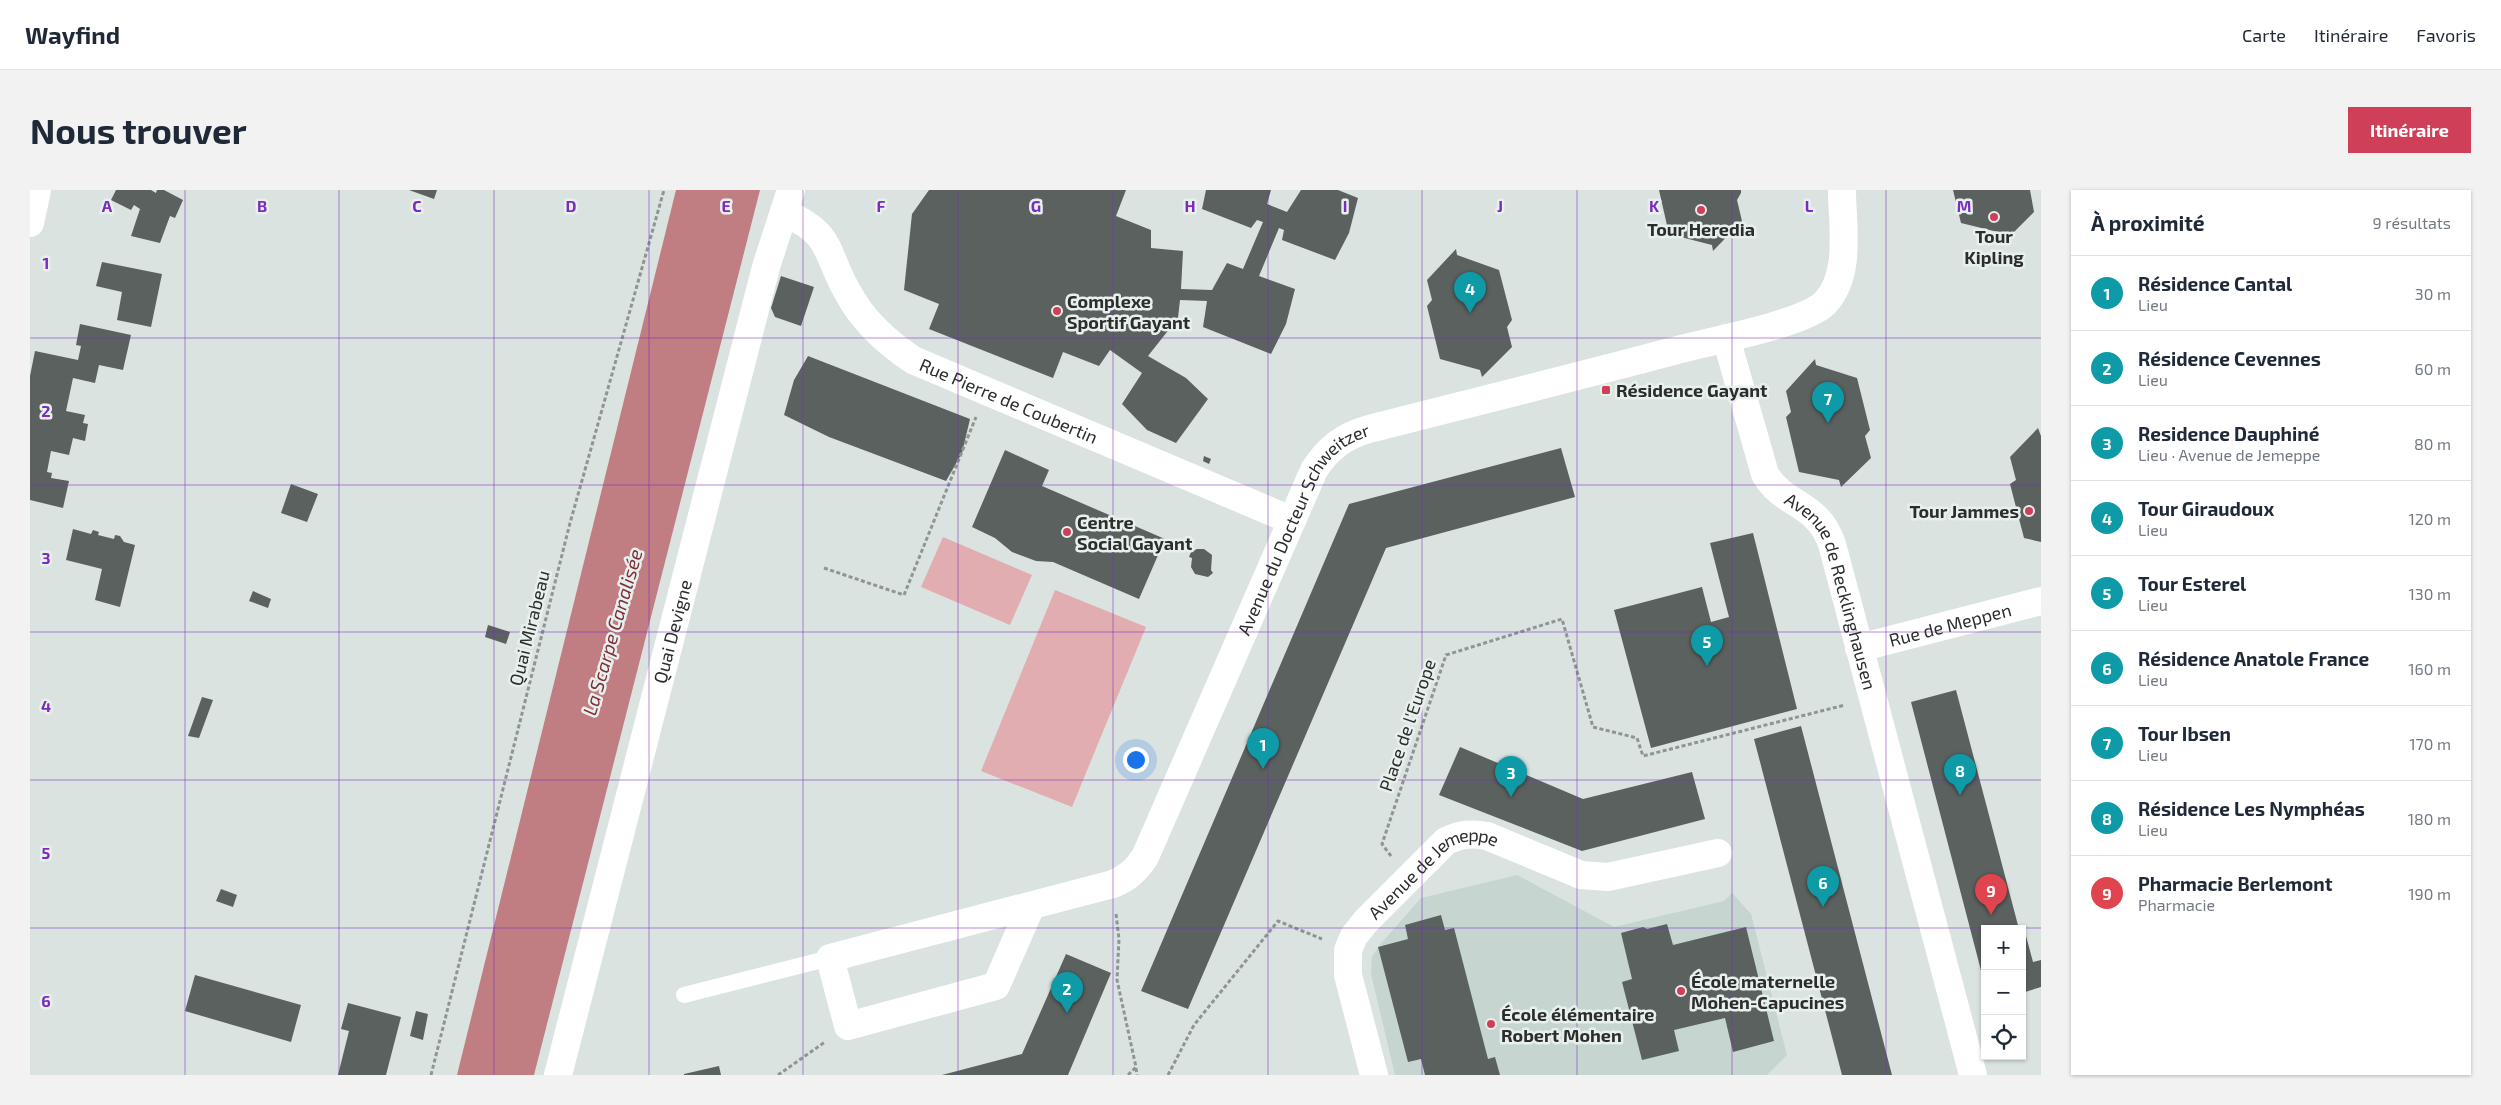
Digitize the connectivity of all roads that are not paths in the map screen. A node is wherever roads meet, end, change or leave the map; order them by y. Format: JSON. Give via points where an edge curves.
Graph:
{"nodes":[{"id":1,"x":37,"y":190,"type":"edge"},
{"id":2,"x":1842,"y":190,"type":"edge"},
{"id":3,"x":788,"y":201,"type":"edge"},
{"id":4,"x":30,"y":223,"type":"edge"},
{"id":5,"x":1726,"y":338,"type":"junction"},
{"id":6,"x":1291,"y":520,"type":"junction"},
{"id":7,"x":2041,"y":601,"type":"edge"},
{"id":8,"x":1859,"y":648,"type":"junction"},
{"id":9,"x":1718,"y":853,"type":"dead end"},
{"id":10,"x":1031,"y":906,"type":"junction"},
{"id":11,"x":830,"y":958,"type":"junction"},
{"id":12,"x":684,"y":995,"type":"dead end"},
{"id":13,"x":558,"y":1075,"type":"edge"},
{"id":14,"x":1374,"y":1075,"type":"edge"},
{"id":15,"x":1973,"y":1075,"type":"edge"}],
"edges":[{"from":1,"to":4,"type":"street"},
{"from":2,"to":5,"type":"street","via":[[1843,262],[1834,292],[1813,312]]},
{"from":3,"to":6,"type":"street","name":"Rue Pierre de Coubertin","via":[[826,243],[847,292],[861,314],[877,332],[914,360]]},
{"from":3,"to":13,"type":"street","name":"Quai Devigne","via":[[766,267]]},
{"from":5,"to":6,"type":"street","name":"Avenue du Docteur Schweitzer","via":[[1351,435],[1324,455]]},
{"from":5,"to":8,"type":"street","name":"Avenue de Recklinghausen","via":[[1765,474],[1779,492],[1814,514],[1828,533]]},
{"from":6,"to":10,"type":"street","name":"Avenue du Docteur Schweitzer","via":[[1145,857],[1127,878]]},
{"from":7,"to":8,"type":"street","name":"Rue de Meppen"},
{"from":8,"to":15,"type":"street","name":"Avenue de Recklinghausen"},
{"from":9,"to":14,"type":"street","name":"Avenue de Jemeppe","via":[[1608,877],[1594,877],[1487,836],[1473,834],[1446,841],[1366,921],[1348,950],[1348,975]]},
{"from":10,"to":11,"type":"street","name":"Avenue du Docteur Schweitzer"},
{"from":10,"to":11,"type":"street","via":[[996,986],[848,1026]]},
{"from":11,"to":12,"type":"lane"}]}
